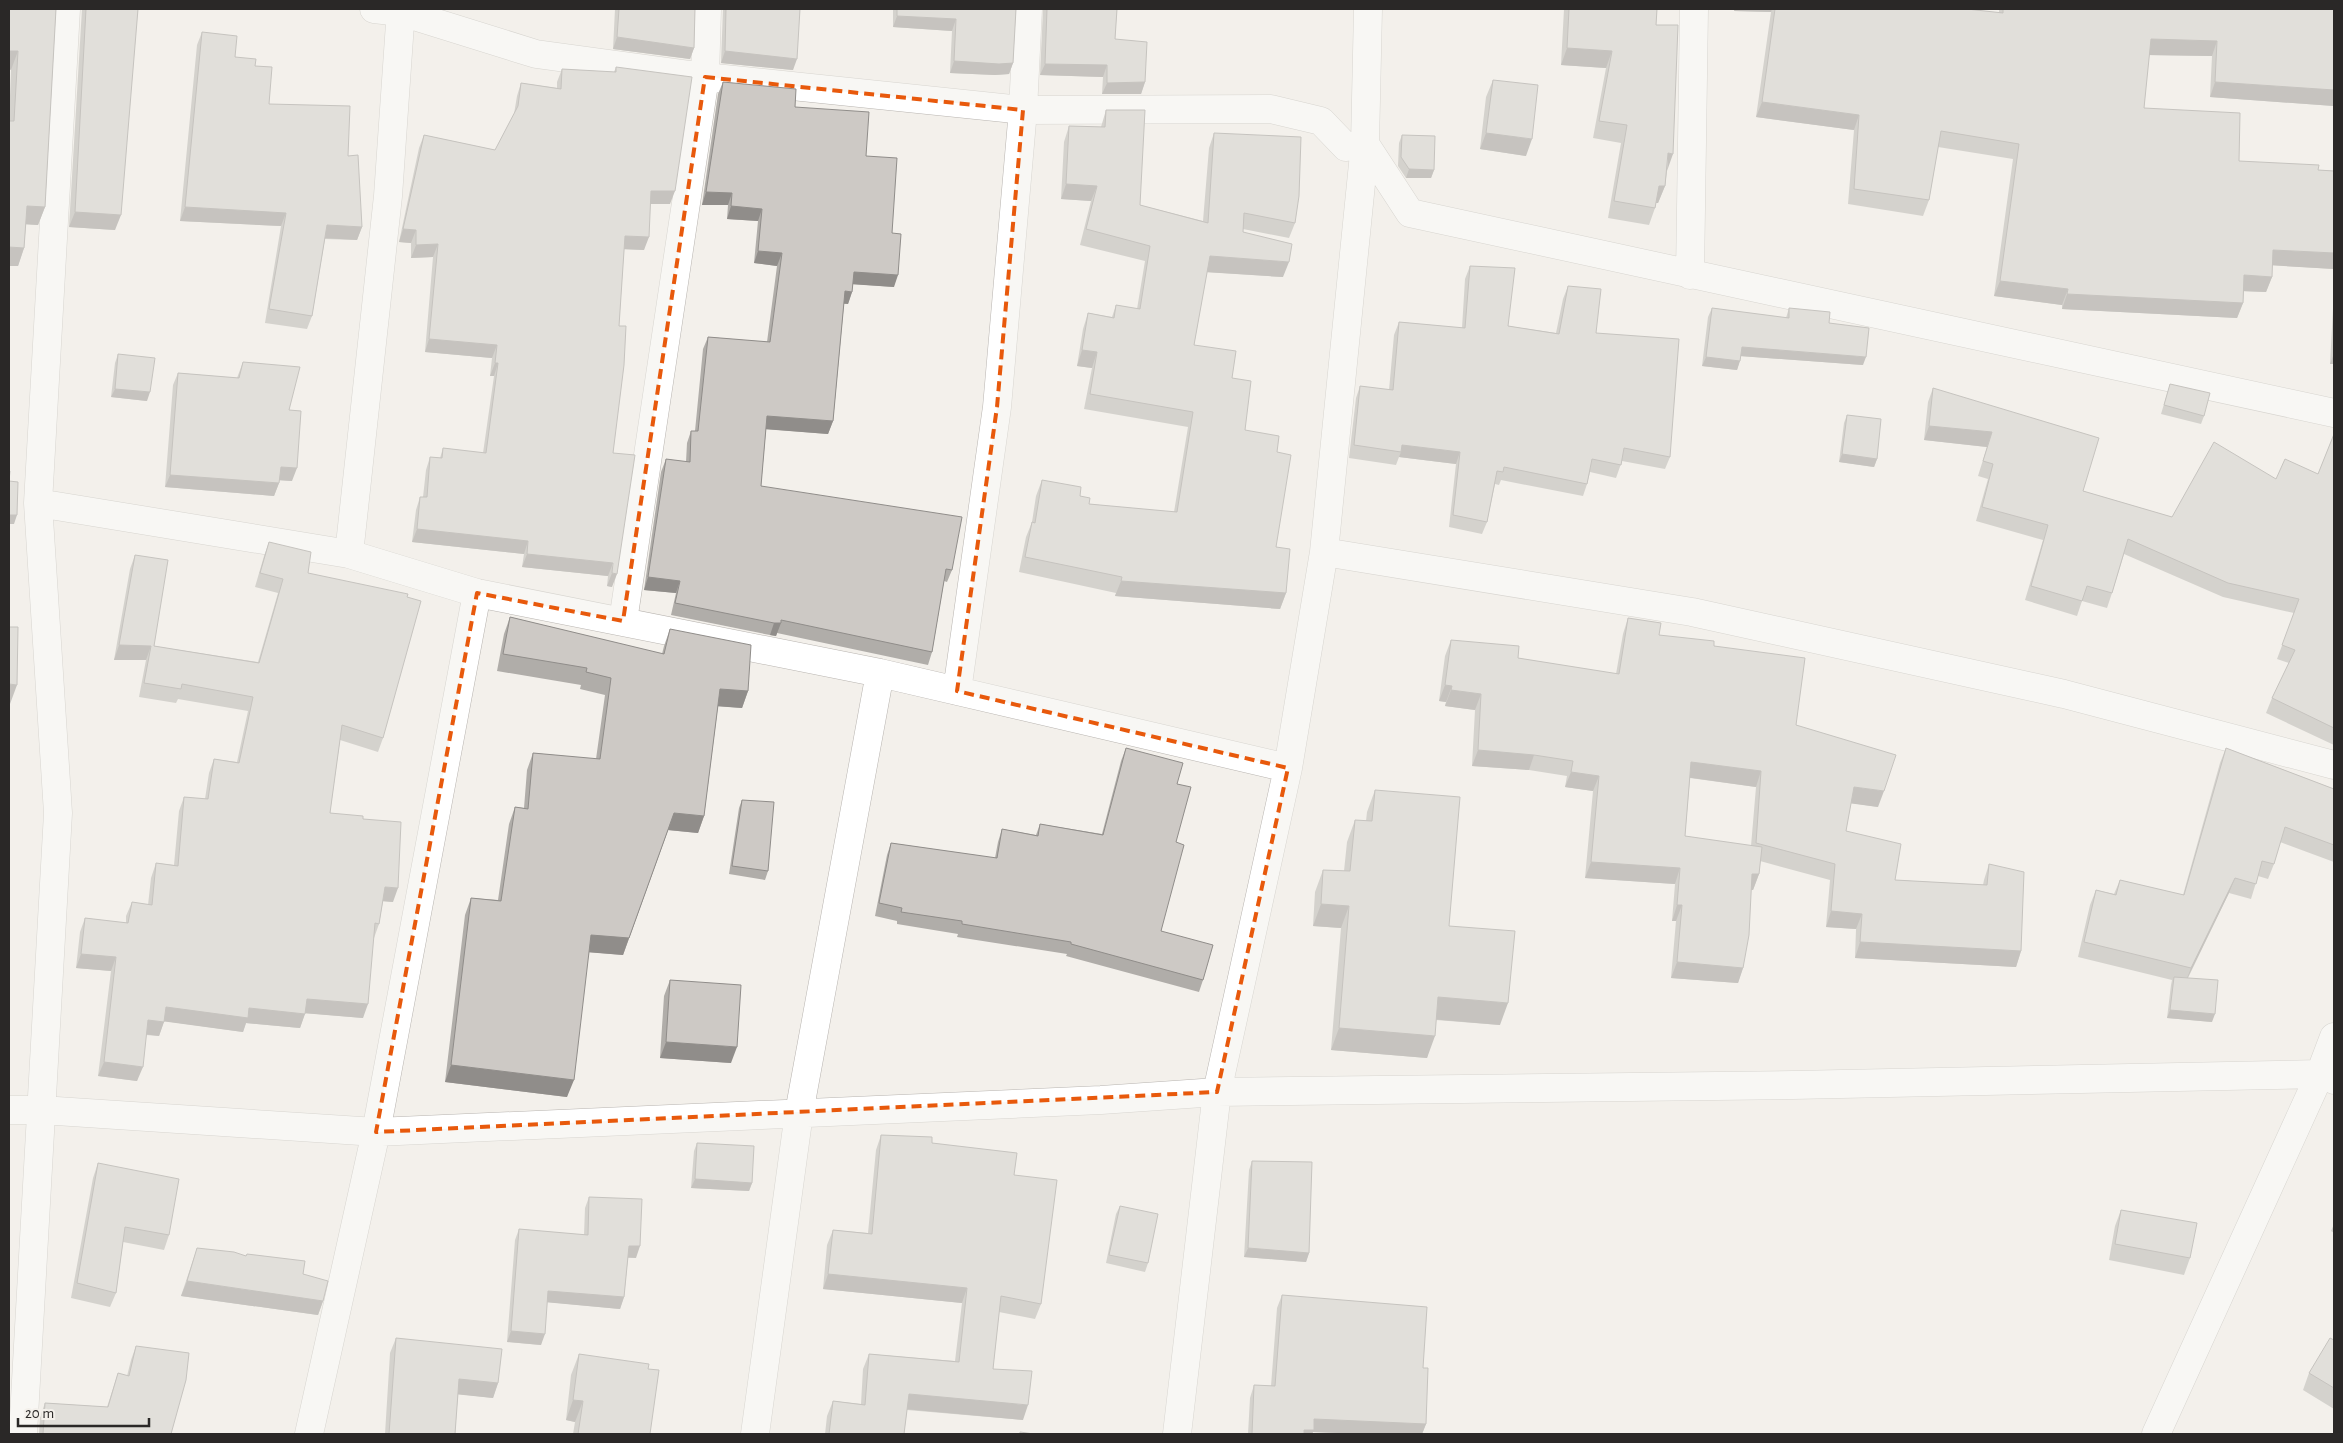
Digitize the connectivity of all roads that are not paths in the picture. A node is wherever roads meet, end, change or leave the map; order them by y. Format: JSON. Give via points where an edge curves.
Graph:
{"nodes":[{"id":1,"x":66,"y":9,"type":"edge"},
{"id":2,"x":374,"y":9,"type":"edge"},
{"id":3,"x":707,"y":9,"type":"edge"},
{"id":4,"x":1028,"y":9,"type":"edge"},
{"id":5,"x":1368,"y":9,"type":"edge"},
{"id":6,"x":1694,"y":9,"type":"edge"},
{"id":7,"x":401,"y":10,"type":"edge"},
{"id":8,"x":705,"y":78,"type":"junction"},
{"id":9,"x":1023,"y":110,"type":"junction"},
{"id":10,"x":1365,"y":144,"type":"junction"},
{"id":11,"x":1360,"y":184,"type":"junction"},
{"id":12,"x":1690,"y":275,"type":"junction"},
{"id":13,"x":2334,"y":404,"type":"edge"},
{"id":14,"x":2334,"y":414,"type":"edge"},
{"id":15,"x":38,"y":503,"type":"junction"},
{"id":16,"x":1324,"y":552,"type":"junction"},
{"id":17,"x":349,"y":554,"type":"junction"},
{"id":18,"x":477,"y":592,"type":"junction"},
{"id":19,"x":623,"y":621,"type":"junction"},
{"id":20,"x":880,"y":674,"type":"junction"},
{"id":21,"x":957,"y":691,"type":"junction"},
{"id":22,"x":2334,"y":765,"type":"edge"},
{"id":23,"x":1288,"y":768,"type":"junction"},
{"id":24,"x":2334,"y":1037,"type":"edge"},
{"id":25,"x":2327,"y":1077,"type":"edge"},
{"id":26,"x":1217,"y":1092,"type":"junction"},
{"id":27,"x":9,"y":1110,"type":"edge"},
{"id":28,"x":41,"y":1110,"type":"junction"},
{"id":29,"x":799,"y":1113,"type":"junction"},
{"id":30,"x":376,"y":1132,"type":"junction"},
{"id":31,"x":23,"y":1434,"type":"edge"},
{"id":32,"x":309,"y":1434,"type":"edge"},
{"id":33,"x":755,"y":1434,"type":"edge"},
{"id":34,"x":1177,"y":1434,"type":"edge"},
{"id":35,"x":2156,"y":1434,"type":"edge"}],
"edges":[{"from":1,"to":15,"type":"street"},
{"from":2,"to":7,"type":"street"},
{"from":3,"to":8,"type":"street"},
{"from":4,"to":9,"type":"street"},
{"from":5,"to":10,"type":"street"},
{"from":6,"to":12,"type":"street"},
{"from":7,"to":8,"type":"street","via":[[536,54]]},
{"from":7,"to":17,"type":"street","via":[[388,196]]},
{"from":8,"to":9,"type":"street"},
{"from":8,"to":19,"type":"street"},
{"from":9,"to":10,"type":"street","via":[[1271,109],[1322,122],[1346,147]]},
{"from":9,"to":21,"type":"street","via":[[997,407]]},
{"from":10,"to":11,"type":"street"},
{"from":10,"to":12,"type":"street","via":[[1410,213]]},
{"from":11,"to":13,"type":"street","via":[[2215,373]]},
{"from":11,"to":16,"type":"street"},
{"from":12,"to":14,"type":"street"},
{"from":15,"to":17,"type":"street"},
{"from":15,"to":28,"type":"street","via":[[58,813]]},
{"from":16,"to":22,"type":"street","via":[[1692,612],[2064,694]]},
{"from":16,"to":23,"type":"street"},
{"from":17,"to":18,"type":"street"},
{"from":18,"to":19,"type":"street"},
{"from":18,"to":30,"type":"street"},
{"from":19,"to":20,"type":"street"},
{"from":20,"to":21,"type":"street"},
{"from":20,"to":29,"type":"street"},
{"from":21,"to":23,"type":"street"},
{"from":23,"to":26,"type":"street"},
{"from":24,"to":25,"type":"street"},
{"from":25,"to":26,"type":"street"},
{"from":25,"to":35,"type":"street"},
{"from":26,"to":29,"type":"street"},
{"from":26,"to":34,"type":"street"},
{"from":27,"to":28,"type":"street"},
{"from":28,"to":30,"type":"street"},
{"from":28,"to":31,"type":"street"},
{"from":29,"to":30,"type":"street"},
{"from":29,"to":33,"type":"street"},
{"from":30,"to":32,"type":"street"}]}
